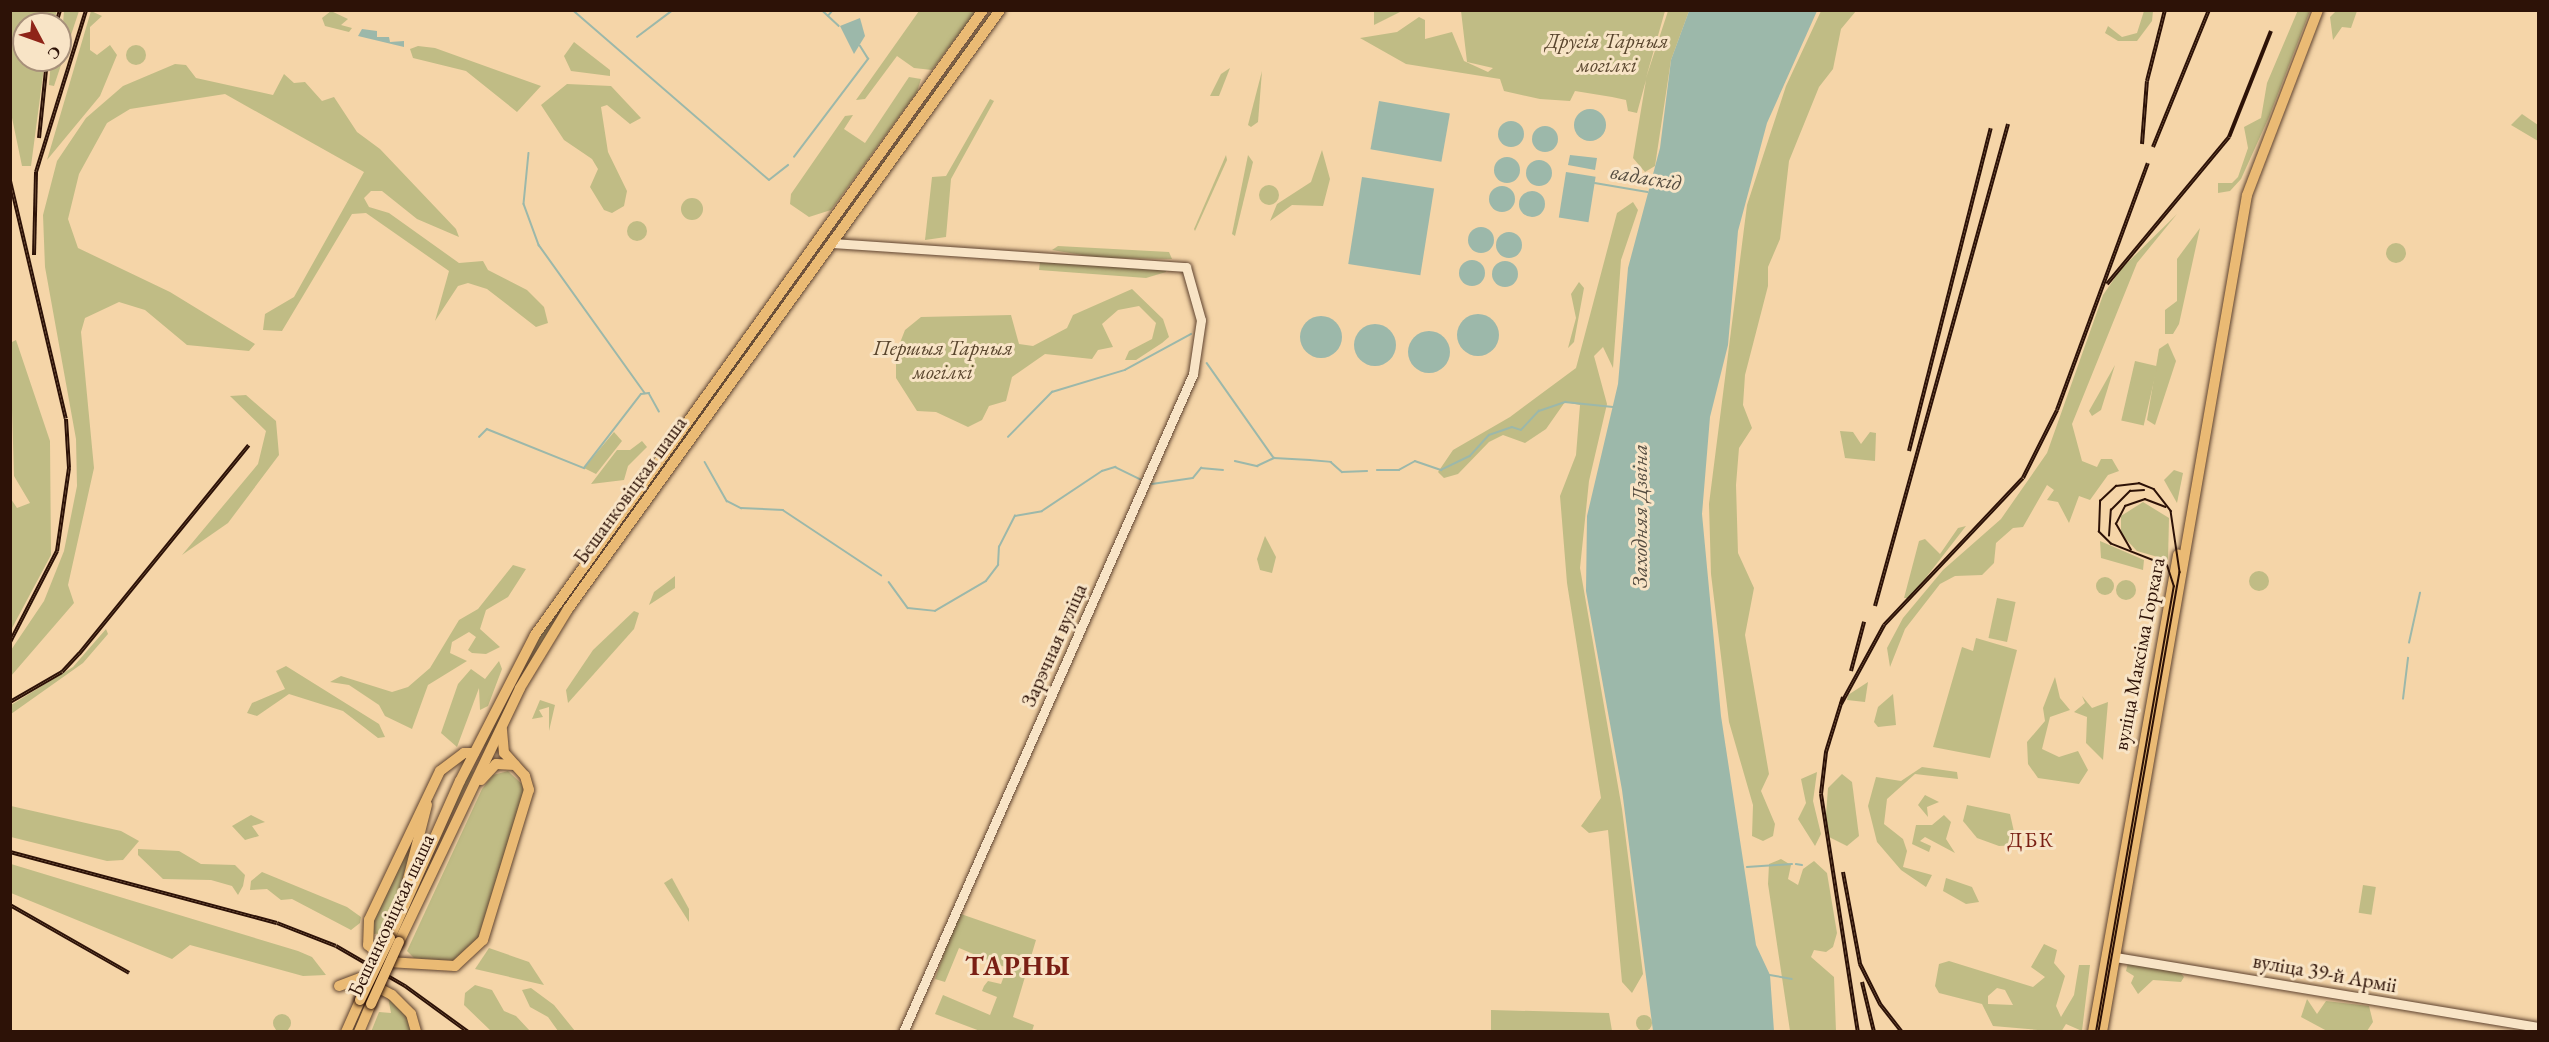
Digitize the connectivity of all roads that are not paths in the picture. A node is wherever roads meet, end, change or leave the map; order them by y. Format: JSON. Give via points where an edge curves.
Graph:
{"nodes":[{"id":1,"x":983,"y":10,"type":"edge"},
{"id":2,"x":1000,"y":10,"type":"edge"},
{"id":3,"x":2318,"y":10,"type":"edge"},
{"id":4,"x":833,"y":243,"type":"junction"},
{"id":5,"x":502,"y":724,"type":"junction"},
{"id":6,"x":474,"y":753,"type":"junction"},
{"id":7,"x":515,"y":765,"type":"junction"},
{"id":8,"x":470,"y":794,"type":"junction"},
{"id":9,"x":419,"y":823,"type":"junction"},
{"id":10,"x":400,"y":914,"type":"junction"},
{"id":11,"x":394,"y":940,"type":"junction"},
{"id":12,"x":2110,"y":956,"type":"junction"},
{"id":13,"x":339,"y":986,"type":"dead end"},
{"id":14,"x":366,"y":1002,"type":"junction"},
{"id":15,"x":2538,"y":1027,"type":"edge"},
{"id":16,"x":346,"y":1032,"type":"edge"},
{"id":17,"x":359,"y":1032,"type":"edge"},
{"id":18,"x":416,"y":1032,"type":"edge"},
{"id":19,"x":903,"y":1032,"type":"edge"},
{"id":20,"x":2094,"y":1032,"type":"edge"},
{"id":21,"x":2102,"y":1032,"type":"edge"}],
"edges":[{"from":1,"to":6,"type":"main road","name":"Бешанковіцкая шаша","via":[[570,583],[526,651]]},
{"from":2,"to":4,"type":"main road","name":"Бешанковіцкая шаша"},
{"from":3,"to":12,"type":"main road","name":"вуліца Максіма Горкага","via":[[2247,195]]},
{"from":4,"to":5,"type":"main road","name":"Бешанковіцкая шаша","via":[[580,591]]},
{"from":4,"to":19,"type":"street","name":"Зарэчная вуліца","via":[[1185,267],[1201,320],[1193,374]]},
{"from":5,"to":7,"type":"main road","via":[[502,747]]},
{"from":5,"to":8,"type":"main road","name":"Бешанковіцкая шаша"},
{"from":6,"to":9,"type":"main road","via":[[464,753],[435,781]]},
{"from":6,"to":10,"type":"main road","name":"Бешанковіцкая шаша"},
{"from":7,"to":8,"type":"main road","via":[[496,764]]},
{"from":7,"to":9,"type":"main road","via":[[528,781],[522,811],[483,940],[455,966],[388,962],[368,945],[369,920]]},
{"from":8,"to":11,"type":"main road","name":"Бешанковіцкая шаша"},
{"from":9,"to":10,"type":"main road"},
{"from":10,"to":11,"type":"main road","name":"Бешанковіцкая шаша"},
{"from":11,"to":14,"type":"main road","name":"Бешанковіцкая шаша","bridge":true},
{"from":12,"to":15,"type":"street","name":"вуліца 39-й Арміі"},
{"from":12,"to":20,"type":"main road","name":"вуліца Максіма Горкага"},
{"from":12,"to":21,"type":"main road","name":"вуліца Максіма Горкага"},
{"from":13,"to":18,"type":"main road","via":[[360,978],[392,994],[411,1014]]},
{"from":14,"to":16,"type":"main road","name":"Бешанковіцкая шаша"},
{"from":14,"to":17,"type":"main road","name":"Бешанковіцкая шаша"}]}
